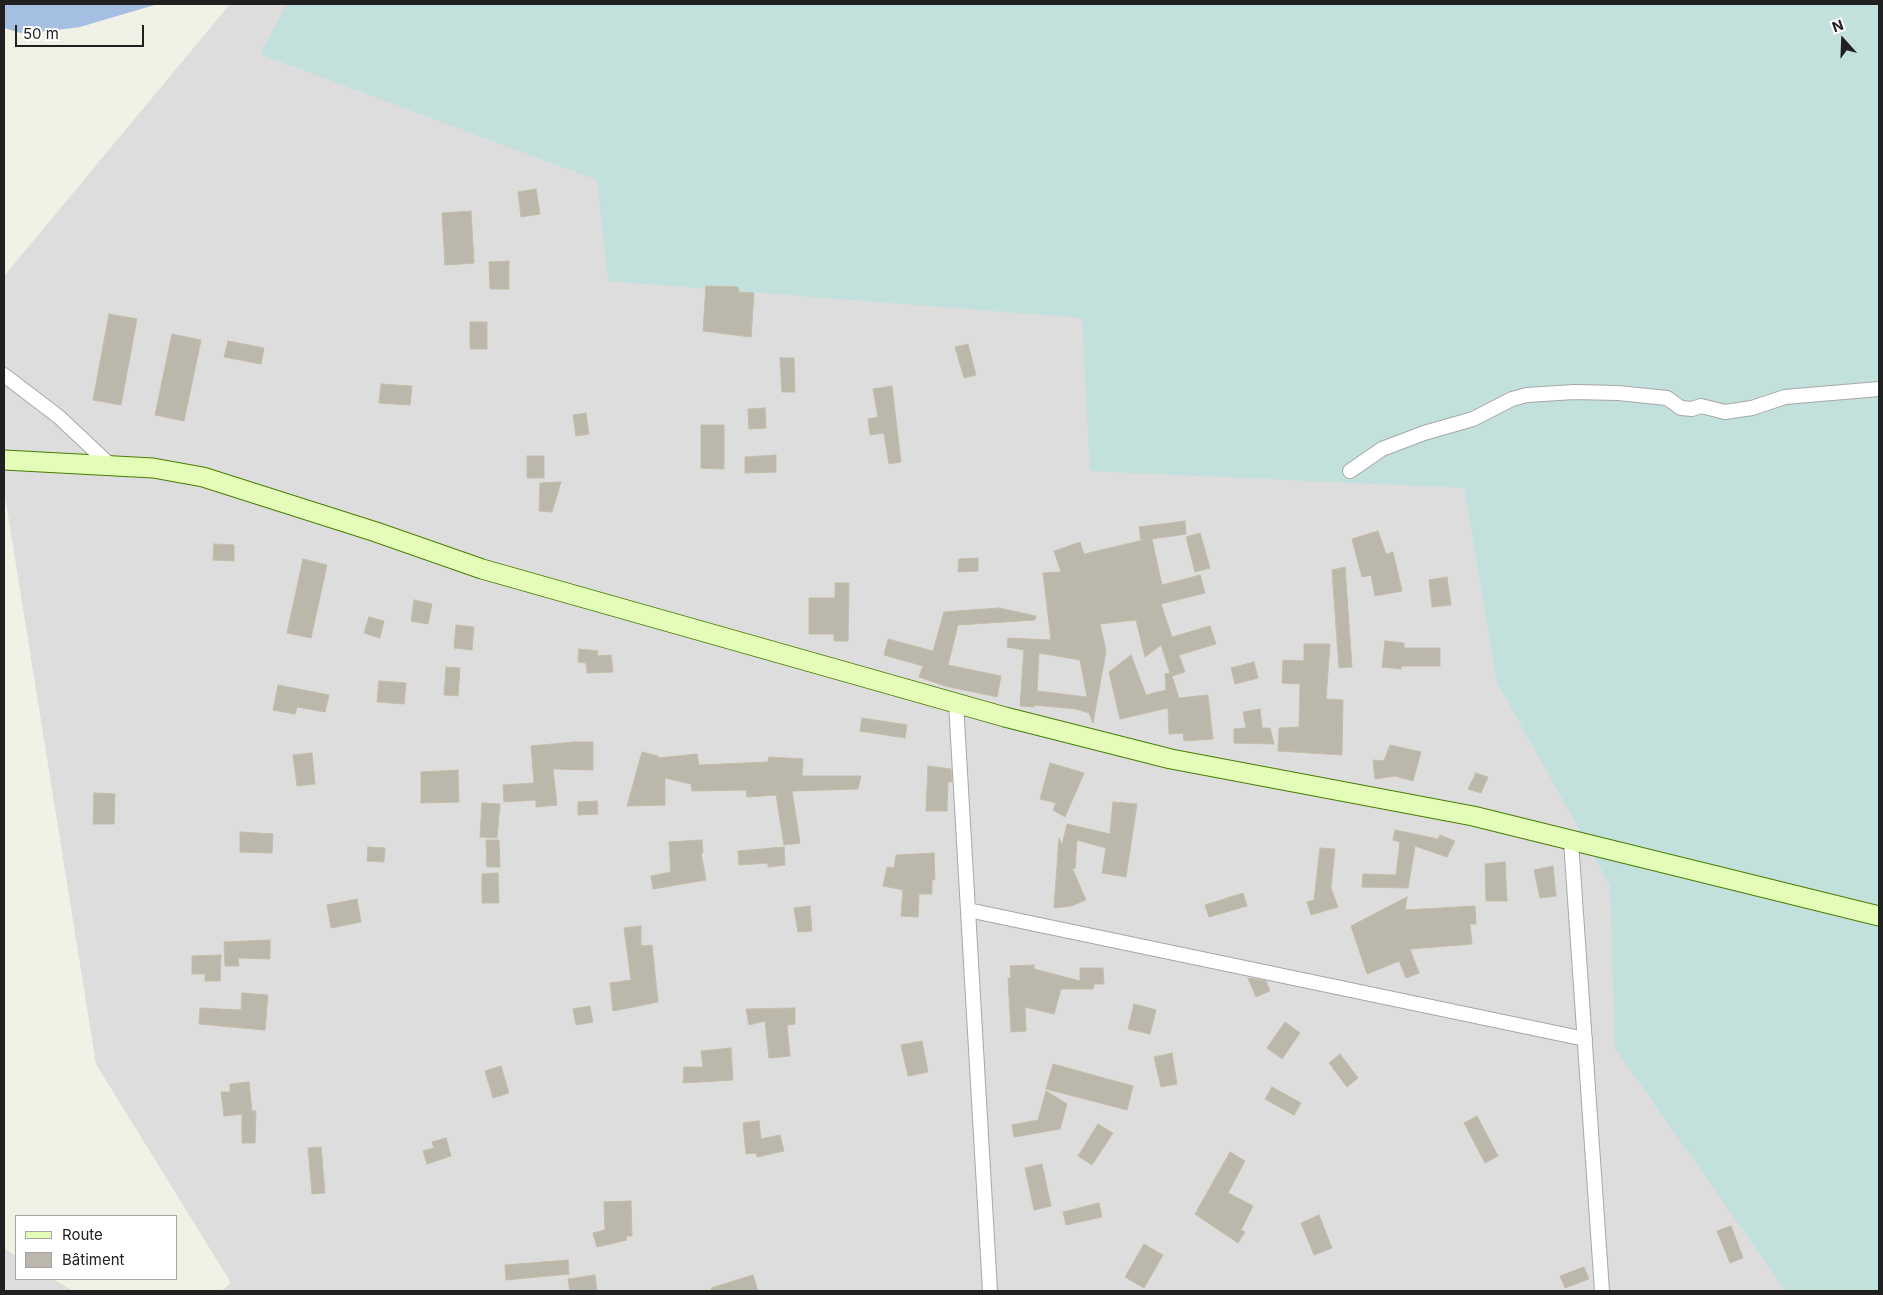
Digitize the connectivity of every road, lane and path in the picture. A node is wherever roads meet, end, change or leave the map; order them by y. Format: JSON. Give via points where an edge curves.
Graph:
{"nodes":[{"id":1,"x":4,"y":374,"type":"edge"},
{"id":2,"x":1879,"y":389,"type":"edge"},
{"id":3,"x":4,"y":460,"type":"edge"},
{"id":4,"x":110,"y":465,"type":"junction"},
{"id":5,"x":1350,"y":471,"type":"dead end"},
{"id":6,"x":956,"y":703,"type":"junction"},
{"id":7,"x":1570,"y":841,"type":"junction"},
{"id":8,"x":968,"y":910,"type":"junction"},
{"id":9,"x":1879,"y":916,"type":"edge"},
{"id":10,"x":1584,"y":1039,"type":"junction"},
{"id":11,"x":990,"y":1291,"type":"edge"},
{"id":12,"x":1602,"y":1291,"type":"edge"}],
"edges":[{"from":1,"to":4,"type":"street","via":[[59,417]]},
{"from":2,"to":5,"type":"street","via":[[1785,397],[1752,408],[1725,412],[1701,406],[1681,408],[1667,398],[1618,393],[1527,395],[1473,419],[1382,449]]},
{"from":3,"to":4,"type":"main road"},
{"from":4,"to":6,"type":"main road","via":[[153,468],[203,477],[482,569]]},
{"from":6,"to":7,"type":"main road","via":[[1171,758],[1473,816]]},
{"from":6,"to":8,"type":"street"},
{"from":7,"to":9,"type":"main road"},
{"from":7,"to":10,"type":"street"},
{"from":8,"to":10,"type":"street"},
{"from":8,"to":11,"type":"street"},
{"from":10,"to":12,"type":"street"}]}
